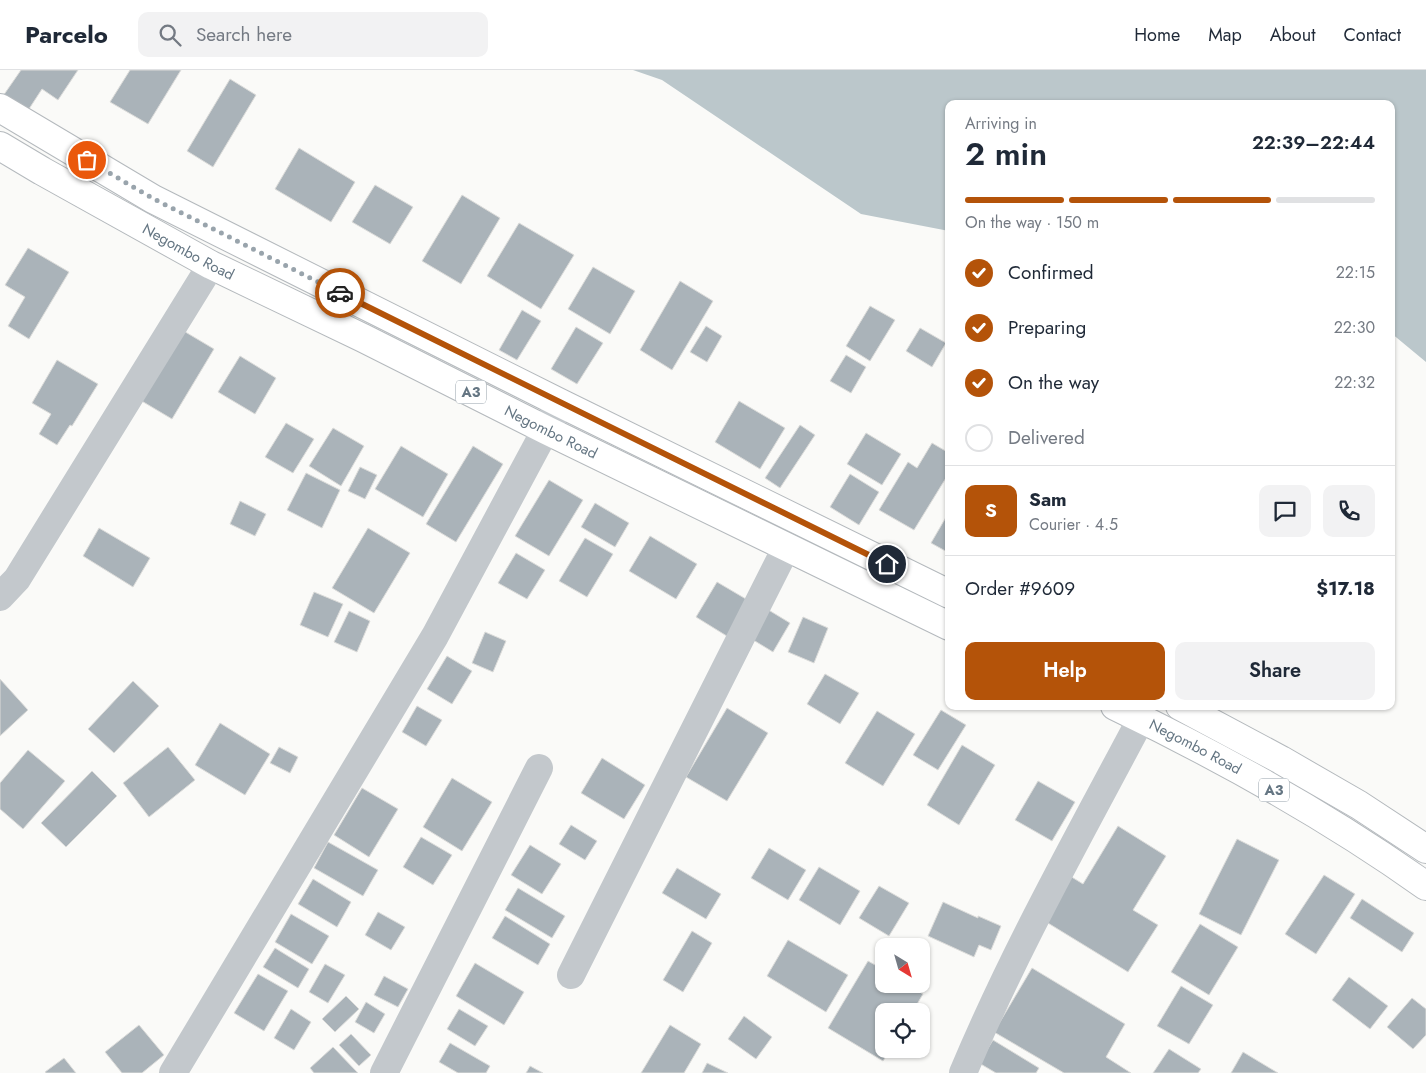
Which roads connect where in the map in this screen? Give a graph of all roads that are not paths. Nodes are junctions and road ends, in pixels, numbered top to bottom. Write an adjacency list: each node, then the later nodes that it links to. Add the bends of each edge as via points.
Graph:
1 (0, 108): 4 (highway, Negombo Road / A3, via 154,199)
2 (0, 146): 3 (highway, Negombo Road / A3)
3 (210, 265): 5 (highway, Negombo Road / A3); 8 (street, via 17,578)
4 (560, 403): 5 (street); 7 (highway, Negombo Road / A3)
5 (546, 430): 6 (highway, Negombo Road / A3); 17 (street, via 435,636)
6 (786, 548): 9 (highway, Negombo Road / A3); 16 (street)
7 (945, 592)
8 (0, 597)
9 (945, 624)
10 (1123, 710): 12 (highway, Negombo Road / A3)
11 (1188, 710): 14 (highway, Negombo Road / A3, via 1282,760)
12 (1141, 719): 15 (highway, Negombo Road / A3, via 1261,782 1343,830); 19 (street, via 1030,929)
13 (538, 768): 18 (street)
14 (1426, 849)
15 (1426, 886)
16 (571, 975)
17 (173, 1073)
18 (384, 1073)
19 (963, 1073)

